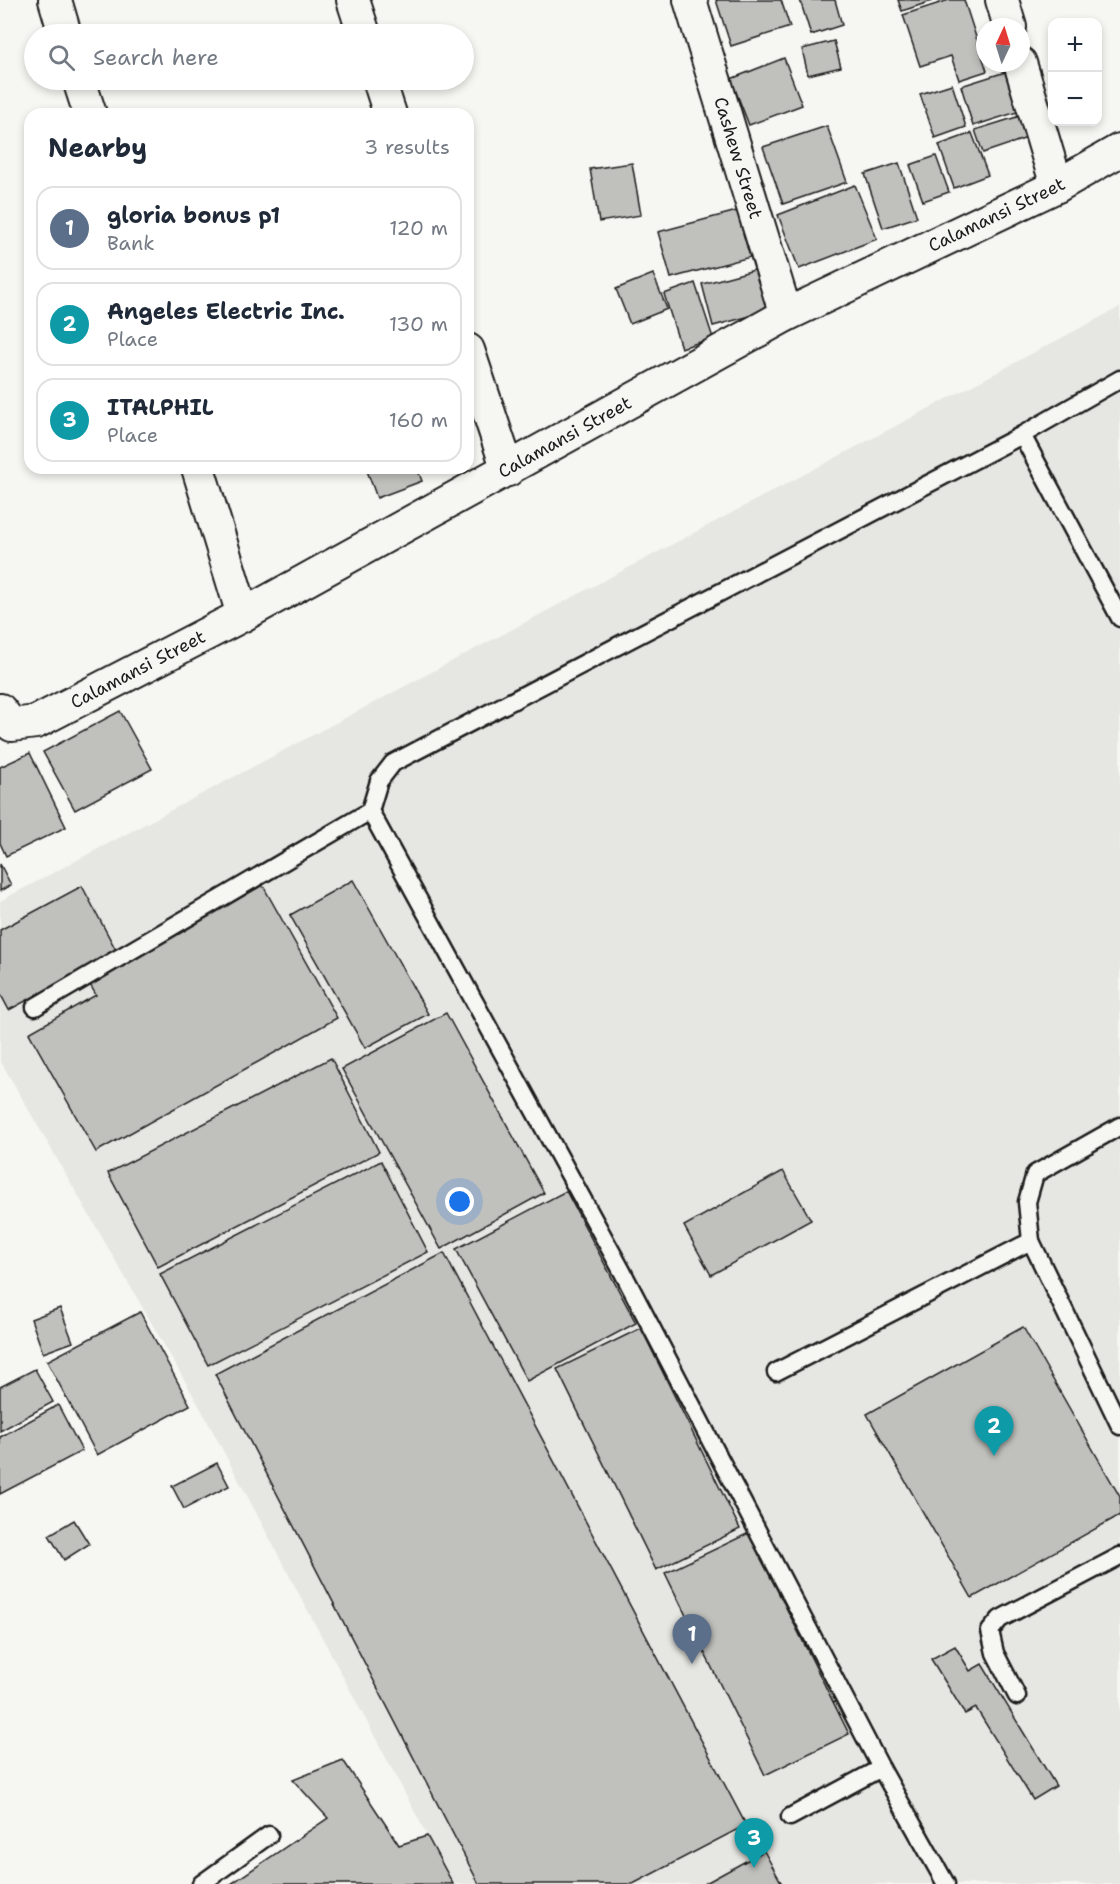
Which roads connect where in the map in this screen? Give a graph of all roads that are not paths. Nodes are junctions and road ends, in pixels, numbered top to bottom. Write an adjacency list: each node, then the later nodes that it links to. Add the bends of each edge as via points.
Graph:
1 (54, 0): 6 (street)
2 (353, 0): 7 (street)
3 (690, 0): 15 (street, Cashew Street)
4 (1002, 0): 5 (street)
5 (1007, 18)
6 (62, 24)
7 (361, 24)
8 (1023, 72): 14 (street)
9 (82, 90): 11 (street)
10 (382, 90): 12 (street)
11 (88, 108)
12 (388, 108)
13 (1120, 150): 14 (street, Calamansi Street)
14 (1057, 186): 15 (street, Calamansi Street)
15 (786, 315): 19 (street, Calamansi Street)
16 (474, 368): 19 (street)
17 (1120, 379): 18 (lane)
18 (1022, 435): 22 (lane); 24 (lane, via 393,764 379,781)
19 (508, 470): 21 (street, Calamansi Street)
20 (200, 474): 21 (street)
21 (243, 615): 23 (street, Calamansi Street, via 36,722)
22 (1120, 618)
23 (6, 718)
24 (370, 810): 25 (lane); 32 (lane, via 622,1271)
25 (35, 1007)
26 (1120, 1126): 27 (lane, via 1035,1174 1027,1202)
27 (1031, 1241): 28 (lane); 29 (lane)
28 (776, 1372)
29 (1120, 1426)
30 (1120, 1556): 31 (lane, via 1000,1619 990,1631 995,1653)
31 (1017, 1696)
32 (881, 1768): 33 (lane); 36 (lane)
33 (790, 1817)
34 (269, 1835): 35 (lane)
35 (201, 1884)
36 (946, 1884)

